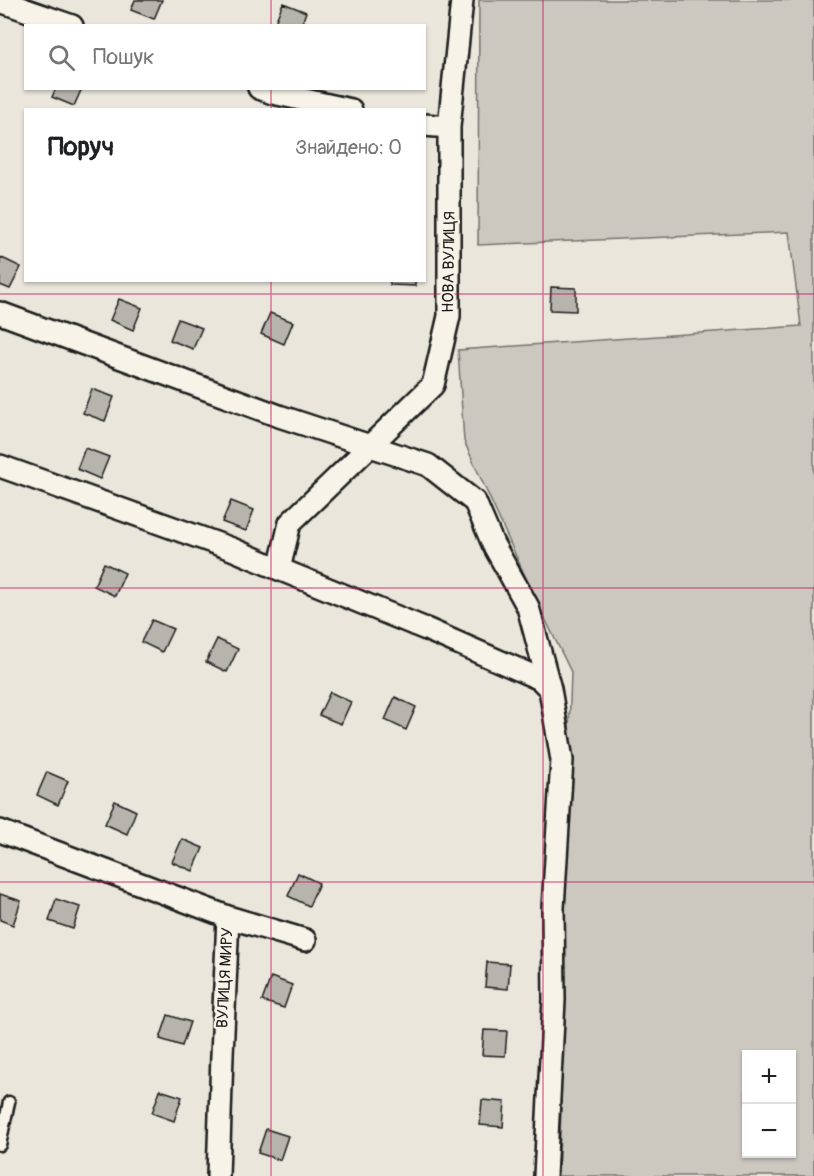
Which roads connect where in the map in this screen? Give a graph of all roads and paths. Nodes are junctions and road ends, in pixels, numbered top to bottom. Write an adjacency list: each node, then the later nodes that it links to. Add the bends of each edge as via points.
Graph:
1 (462, 0): 7 (street, НОВА ВУЛИЦЯ)
2 (0, 1): 3 (street)
3 (66, 24)
4 (265, 90): 5 (street)
5 (342, 108)
6 (426, 125): 7 (street)
7 (449, 127): 9 (street, НОВА ВУЛИЦЯ, via 449,316 433,385)
8 (0, 313): 9 (street)
9 (369, 446): 11 (street, НОВА ВУЛИЦЯ, via 290,523); 12 (street, via 428,465 475,502 528,607)
10 (0, 466): 11 (street)
11 (279, 569): 12 (street, via 540,679)
12 (550, 689): 19 (street, via 562,760)
13 (0, 831): 14 (street, ВУЛИЦЯ МИРУ)
14 (228, 917): 15 (street); 18 (street, ВУЛИЦЯ МИРУ)
15 (305, 940)
16 (9, 1102): 17 (lane)
17 (0, 1145)
18 (219, 1176)
19 (545, 1176)

